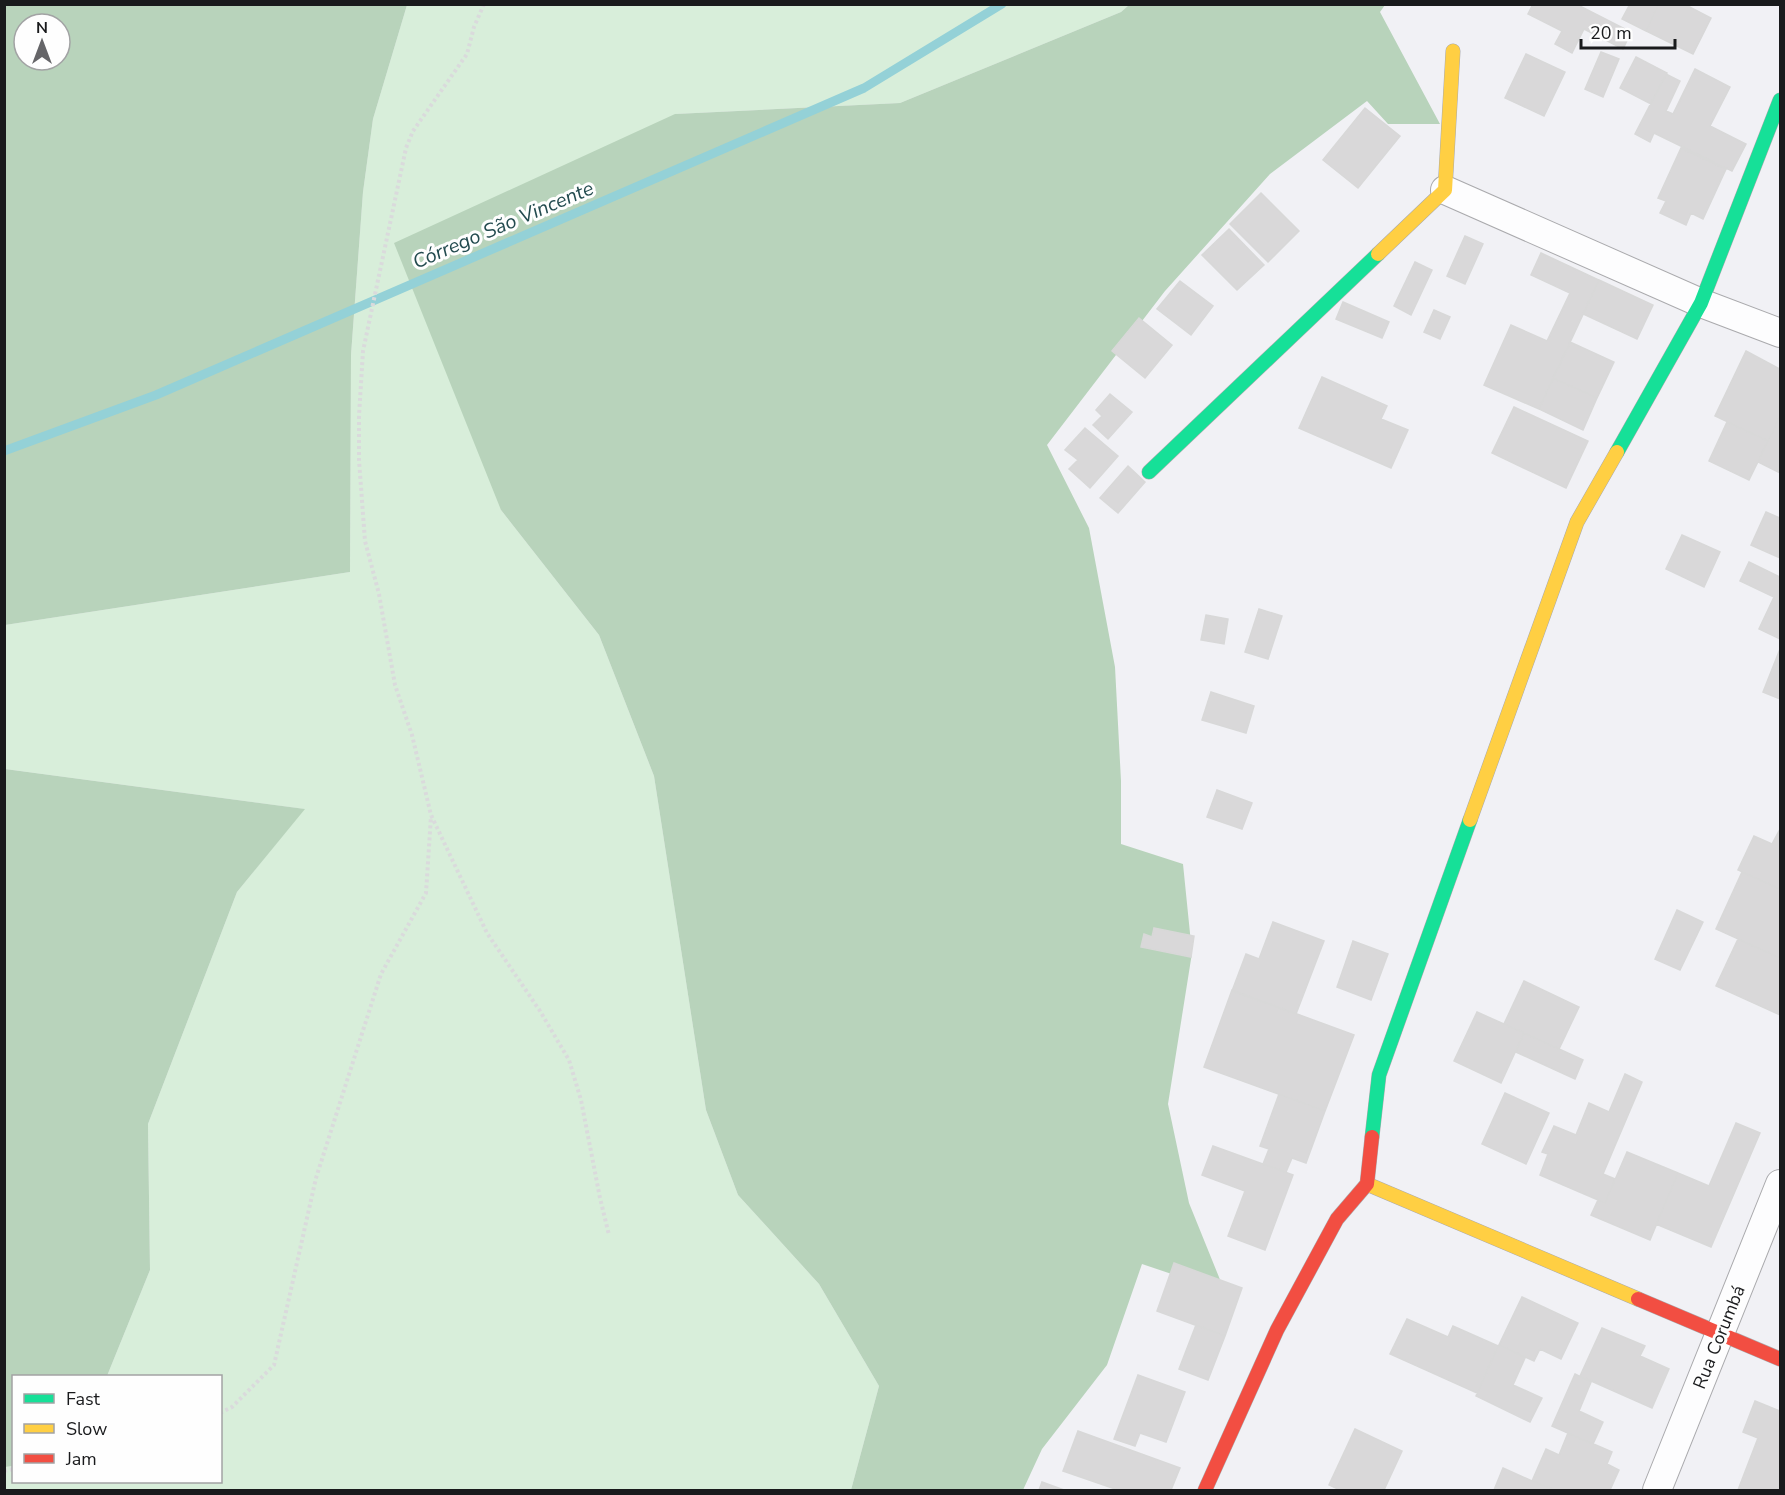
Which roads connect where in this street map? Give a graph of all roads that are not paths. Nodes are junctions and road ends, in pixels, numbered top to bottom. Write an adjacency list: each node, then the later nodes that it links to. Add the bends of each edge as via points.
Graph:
1 (1453, 51): 3 (street)
2 (1780, 100): 4 (street)
3 (1445, 190): 4 (street); 6 (street)
4 (1701, 303): 5 (street); 7 (street, via 1577,522 1379,1076)
5 (1780, 333)
6 (1149, 472)
7 (1367, 1184): 9 (street); 11 (street, via 1337,1219 1277,1330)
8 (1780, 1184): 9 (street, Rua Corumbá)
9 (1720, 1334): 10 (street); 12 (street, Rua Corumbá)
10 (1780, 1359)
11 (1205, 1491)
12 (1657, 1491)

